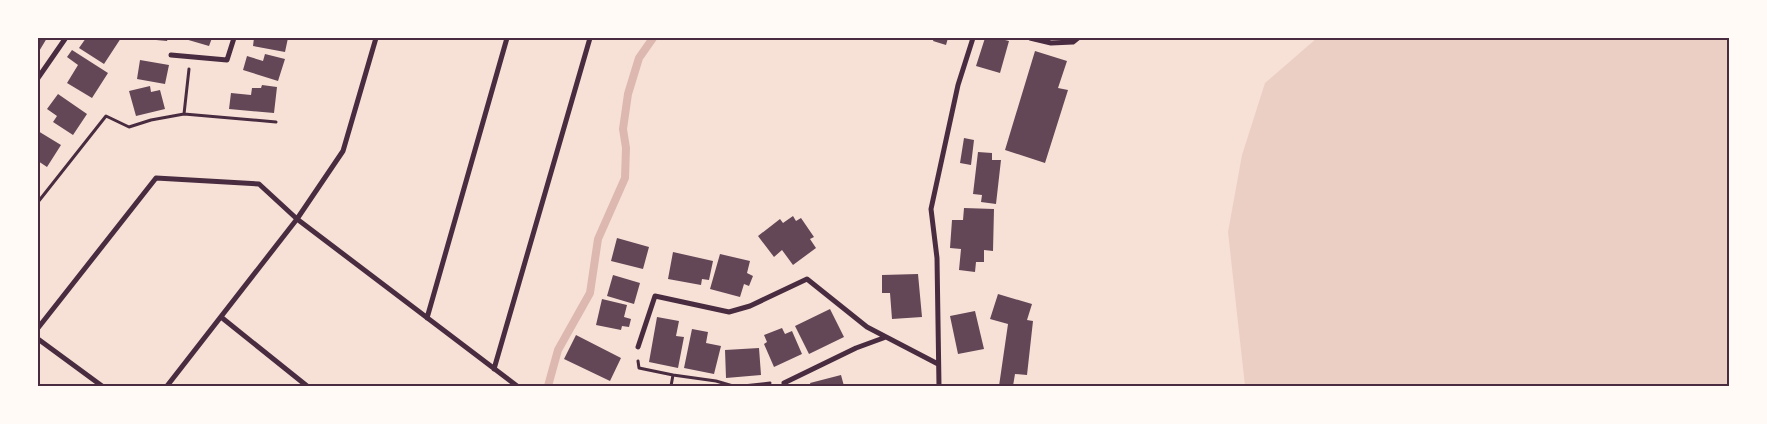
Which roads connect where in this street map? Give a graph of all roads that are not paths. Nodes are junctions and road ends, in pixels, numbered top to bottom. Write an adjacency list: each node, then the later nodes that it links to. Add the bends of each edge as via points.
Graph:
1 (234, 38): 9 (street, via 227,60)
2 (376, 38): 11 (street, via 343,151)
3 (507, 38): 13 (street)
4 (590, 38): 19 (street)
5 (973, 38): 18 (street, via 958,85 931,209 937,258)
6 (1030, 38): 7 (street, via 1051,43 1074,42)
7 (1078, 38)
8 (65, 39): 10 (street)
9 (171, 55)
10 (38, 78)
11 (297, 219): 12 (street); 13 (street); 14 (street, via 259,184 156,178)
12 (221, 317): 22 (street); 23 (street)
13 (427, 318): 19 (street)
14 (38, 328)
15 (886, 337): 17 (street, via 867,327 807,279 750,306 729,312 654,296); 18 (street); 20 (street)
16 (38, 339): 21 (street)
17 (638, 347)
18 (938, 364): 25 (street)
19 (494, 369): 24 (street)
20 (784, 383)
21 (102, 386)
22 (167, 386)
23 (307, 386)
24 (517, 386)
25 (938, 386)

